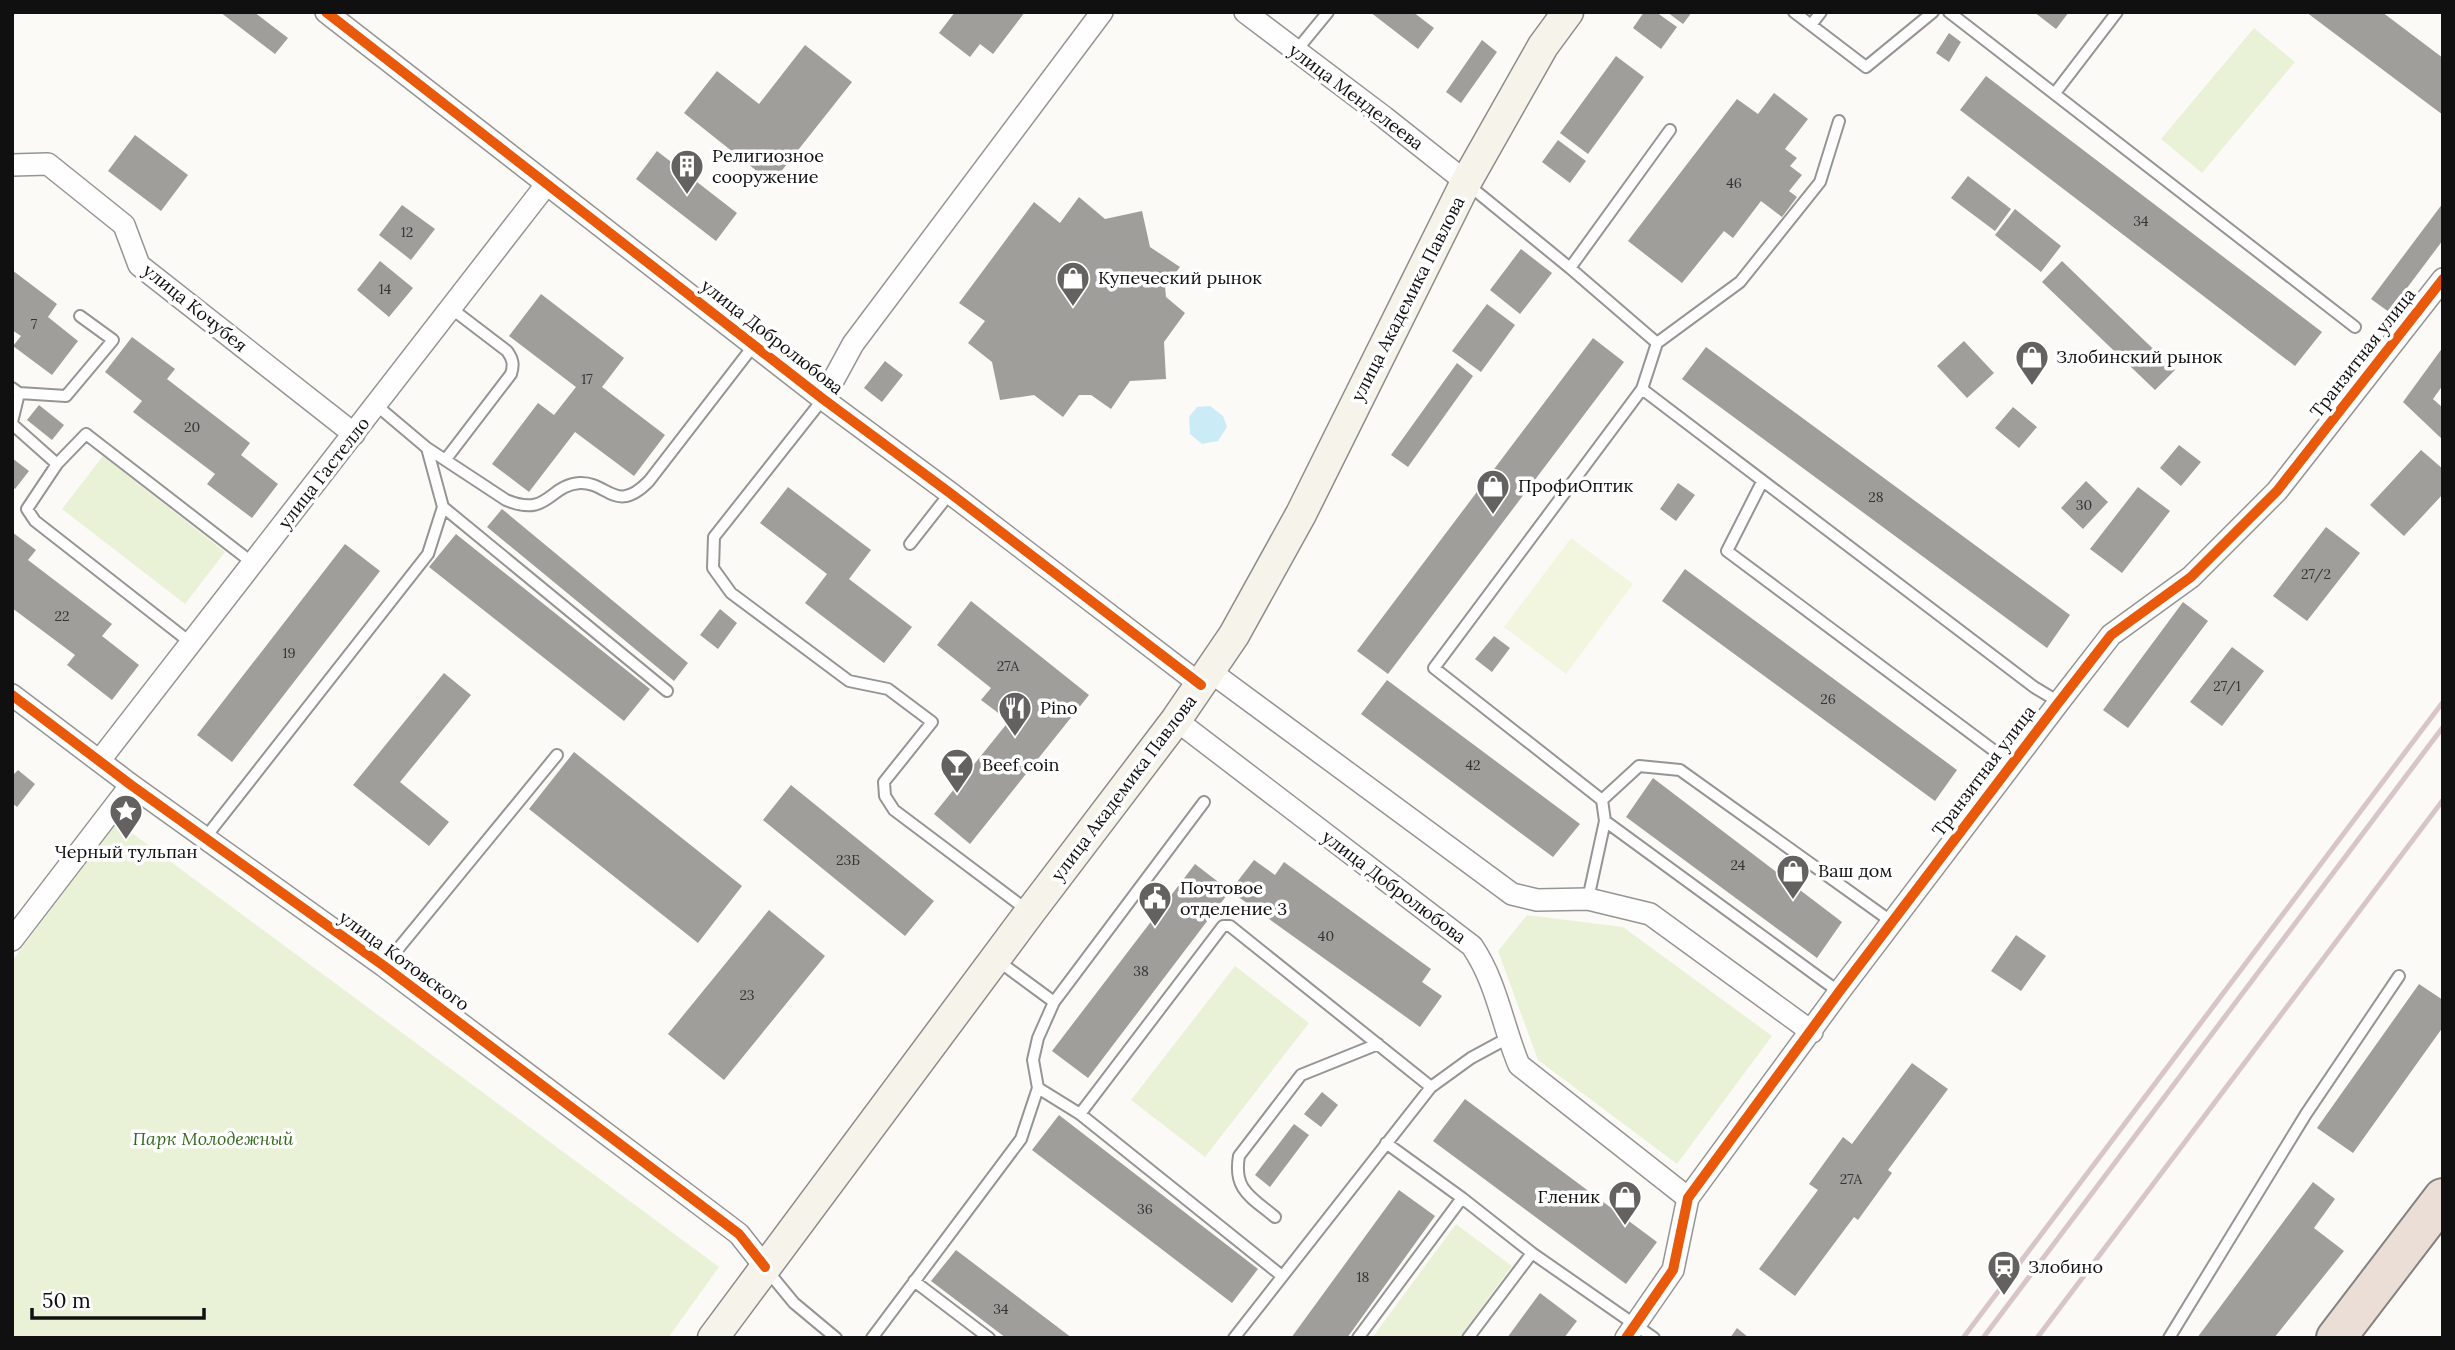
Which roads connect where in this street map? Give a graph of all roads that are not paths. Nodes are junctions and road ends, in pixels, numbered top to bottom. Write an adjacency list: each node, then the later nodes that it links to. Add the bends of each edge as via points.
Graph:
1 (326, 12): 18 (street, улица Добролюбова)
2 (1102, 12): 28 (street, via 853,344)
3 (1245, 12): 12 (street, улица Менделеева)
4 (1328, 12): 12 (lane)
5 (1568, 12): 17 (main road, улица Академика Павлова, via 1543,46)
6 (1794, 12): 11 (lane)
7 (1821, 12): 11 (lane)
8 (1933, 12): 11 (lane, via 1866,67)
9 (1949, 12): 13 (lane)
10 (2117, 12): 13 (lane)
11 (1811, 25)
12 (1296, 51): 17 (street, улица Менделеева)
13 (2055, 93): 23 (lane)
14 (1839, 121): 24 (lane, via 1820,182 1740,282)
15 (1671, 130): 19 (lane)
16 (12, 165): 31 (street, улица Кочубея, via 48,164 124,225 139,265)
17 (1466, 183): 19 (lane); 41 (main road, улица Академика Павлова, via 1301,514)
18 (547, 185): 21 (street, улица Гастелло); 25 (street, улица Добролюбова)
19 (1570, 268): 24 (lane)
20 (2443, 279): 44 (street, Транзитная улица, via 2277,491 2191,577 2111,635)
21 (452, 309): 29 (street, улица Гастелло); 33 (lane, via 507,351 513,367)
22 (80, 316): 27 (lane, via 113,340 66,396)
23 (2355, 327)
24 (1657, 343): 26 (lane)
25 (754, 345): 28 (street, улица Добролюбова); 33 (lane, via 649,481 633,494 612,496 582,483 544,503 525,506 506,500)
26 (1642, 389): 35 (lane); 50 (lane, via 1434,667)
27 (16, 391): 30 (lane)
28 (823, 399): 36 (street, улица Добролюбова); 55 (lane, via 714,537 713,568 731,593 849,681 888,689 932,722 884,782 885,796 894,810)
29 (376, 405): 31 (street, улица Гастелло); 32 (lane)
30 (12, 423): 34 (lane)
31 (354, 434): 39 (street, улица Гастелло)
32 (427, 448): 33 (lane); 37 (lane)
33 (446, 459)
34 (57, 464): 39 (lane, via 86,433); 40 (lane, via 27,509 35,522)
35 (1762, 482): 44 (lane); 48 (lane, via 1727,551)
36 (950, 492): 38 (lane); 41 (street, улица Добролюбова)
37 (443, 507): 42 (lane); 53 (lane, via 428,554)
38 (910, 544)
39 (254, 564): 40 (street, улица Гастелло)
40 (191, 643): 47 (street, улица Гастелло)
41 (1206, 679): 45 (main road, улица Академика Павлова); 54 (street, улица Добролюбова, via 1512,894 1536,900)
42 (667, 691)
43 (12, 695): 47 (street, улица Котовского)
44 (2059, 702): 48 (street, Транзитная улица)
45 (1176, 720): 55 (main road, улица Академика Павлова); 64 (street, улица Добролюбова, via 1472,947 1486,968)
46 (557, 755): 59 (lane)
47 (100, 760): 49 (street, улица Котовского)
48 (2012, 764): 56 (street, Транзитная улица)
49 (131, 785): 53 (street, улица Котовского); 57 (street)
50 (1602, 800): 52 (lane); 56 (lane, via 1639,766 1680,771)
51 (1204, 802): 62 (lane)
52 (1605, 821): 54 (lane); 61 (lane)
53 (205, 838): 59 (street, улица Котовского)
54 (1588, 899): 63 (street, улица Добролюбова, via 1650,914)
55 (1030, 912): 58 (main road, улица Академика Павлова)
56 (1892, 922): 61 (street, Транзитная улица)
57 (12, 940)
58 (996, 959): 62 (lane); 75 (main road, улица Академика Павлова)
59 (384, 966): 75 (street, улица Котовского, via 739,1234)
60 (2399, 976): 87 (lane, via 2306,1114)
61 (1839, 992): 63 (street, Транзитная улица)
62 (1054, 1002): 67 (lane, via 1033,1060)
63 (1812, 1032): 71 (street, Транзитная улица)
64 (1508, 1038): 66 (lane); 71 (street, улица Добролюбова, via 1519,1065)
65 (1378, 1044): 66 (lane); 68 (lane, via 1230,926 1223,926); 73 (lane, via 1301,1075 1239,1156 1236,1172 1242,1190)
66 (1431, 1087): 69 (lane)
67 (1038, 1088): 68 (lane); 77 (lane, via 1021,1139)
68 (1080, 1114): 76 (lane)
69 (1386, 1143): 70 (lane); 76 (lane)
70 (1462, 1198): 74 (lane); 84 (lane)
71 (1688, 1198): 78 (street, Транзитная улица, via 1673,1270)
72 (2443, 1198): 88 (highway)
73 (1275, 1217)
74 (1532, 1252): 78 (lane); 85 (lane)
75 (765, 1267): 79 (main road, улица Академика Павлова); 80 (lane, via 794,1303)
76 (1282, 1276): 83 (lane)
77 (914, 1281): 81 (lane); 82 (lane)
78 (1630, 1331): 86 (lane)
79 (713, 1338)
80 (836, 1338)
81 (872, 1338)
82 (989, 1338)
83 (1234, 1338)
84 (1358, 1338)
85 (1468, 1338)
86 (1654, 1338)
87 (2169, 1338)
88 (2336, 1338)

